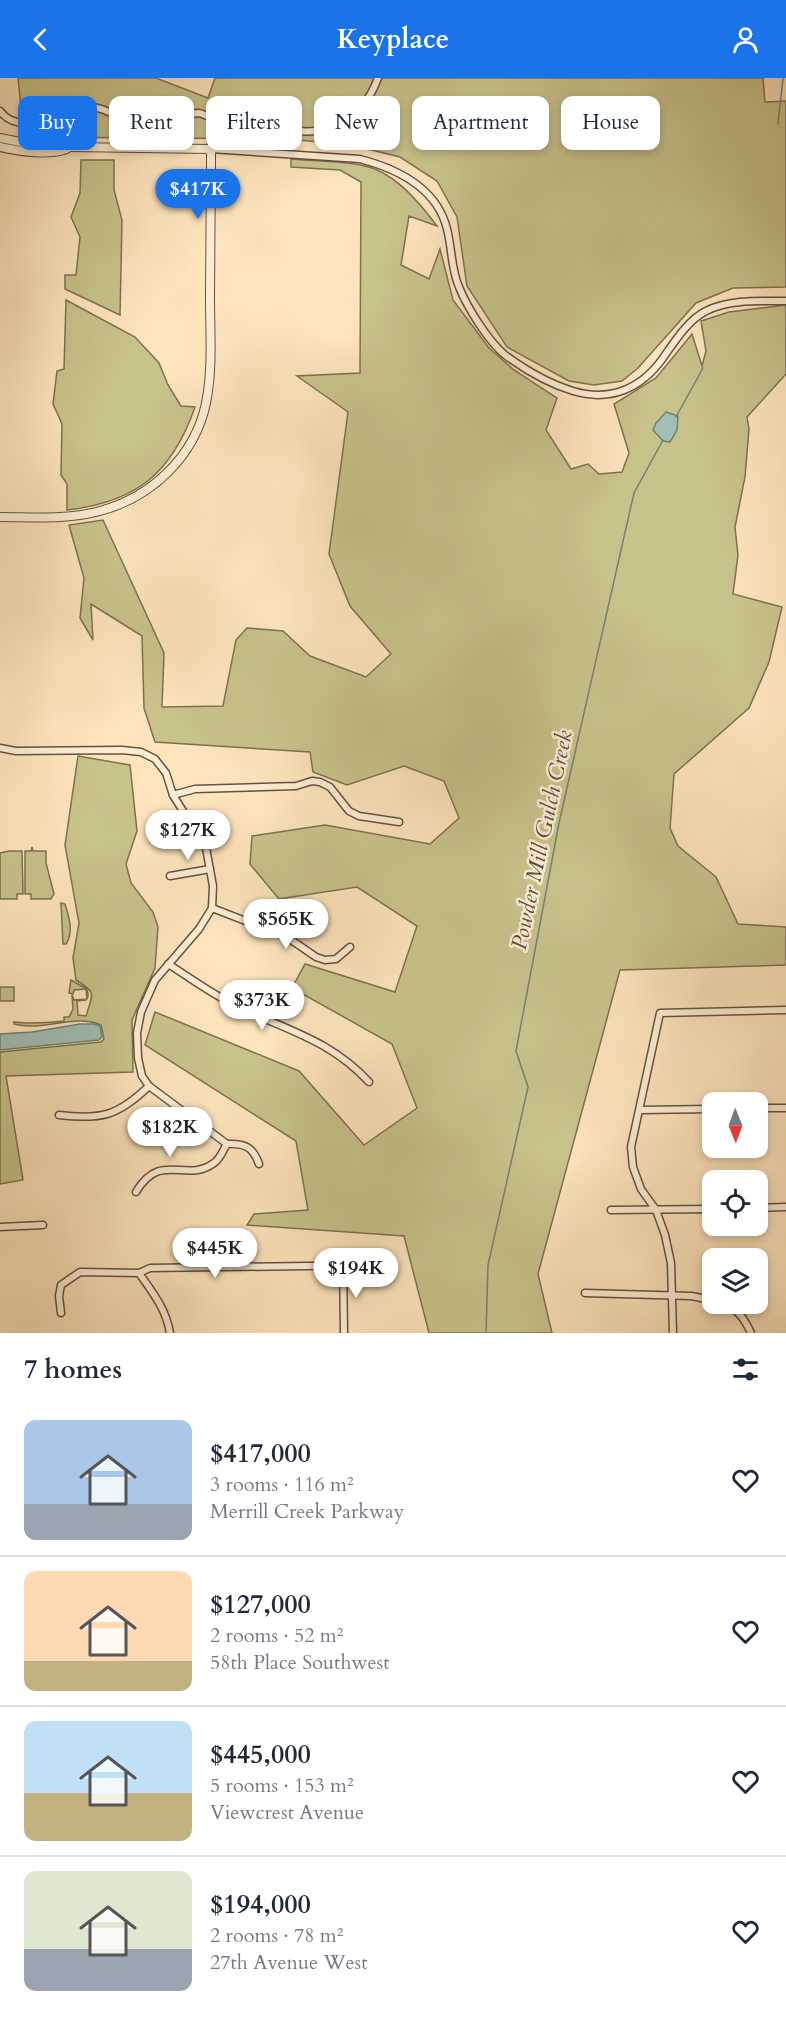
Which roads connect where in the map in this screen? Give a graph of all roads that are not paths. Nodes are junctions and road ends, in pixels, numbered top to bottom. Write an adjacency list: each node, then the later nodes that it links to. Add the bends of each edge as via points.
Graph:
1 (378, 78): 4 (street, via 374,91 357,113 321,131)
2 (0, 111): 3 (street, via 3,116 30,123 82,107 102,108 146,126 197,112)
3 (206, 116)
4 (302, 131)
5 (0, 138): 6 (street)
6 (18, 142)
7 (0, 147): 10 (street)
8 (97, 147): 9 (street)
9 (206, 149)
10 (18, 150)
11 (19, 150): 12 (street)
12 (65, 150)
13 (211, 150): 16 (street, via 209,380 202,418 190,441 164,477 114,507 80,516)
14 (226, 150): 15 (street, via 360,159 381,164 417,184 430,195 442,215 459,287 496,347 554,383 586,394 611,395 642,381 684,329 706,311 732,303)
15 (786, 301)
16 (0, 517)
17 (0, 748): 18 (street, via 141,752 155,759 166,773)
18 (173, 795): 19 (street, via 195,789 321,782 330,787 349,811); 20 (street, via 206,848)
19 (399, 822)
20 (210, 869): 21 (street); 22 (street)
21 (170, 876)
22 (212, 908): 23 (street, via 288,937 315,957 336,959); 24 (street)
23 (350, 947)
24 (168, 964): 26 (street, via 228,1002 327,1047); 27 (street, via 154,980 137,1033 142,1076)
25 (786, 1010): 31 (street, via 660,1013)
26 (369, 1082)
27 (149, 1086): 32 (street, via 124,1108 103,1116); 33 (street)
28 (768, 1108): 29 (street)
29 (786, 1108)
30 (702, 1109): 31 (street)
31 (640, 1110): 40 (street, via 631,1147 633,1167 641,1189)
32 (59, 1114)
33 (227, 1143): 34 (street, via 249,1148); 35 (street, via 216,1162 204,1169 159,1170 149,1174)
34 (259, 1164)
35 (135, 1192)
36 (768, 1208): 37 (street)
37 (786, 1208)
38 (702, 1209): 40 (street)
39 (611, 1210): 40 (street)
40 (656, 1210): 47 (street, via 671,1263)
41 (43, 1225): 42 (street)
42 (0, 1227)
43 (343, 1264): 44 (street); 45 (street, via 150,1268); 52 (street)
44 (381, 1265)
45 (139, 1273): 49 (street, via 80,1272 61,1285); 51 (street, via 161,1304)
46 (585, 1293): 47 (street)
47 (672, 1295): 48 (street); 53 (street)
48 (702, 1299)
49 (61, 1313)
50 (740, 1314): 54 (street)
51 (170, 1333)
52 (344, 1333)
53 (673, 1333)
54 (751, 1333)

